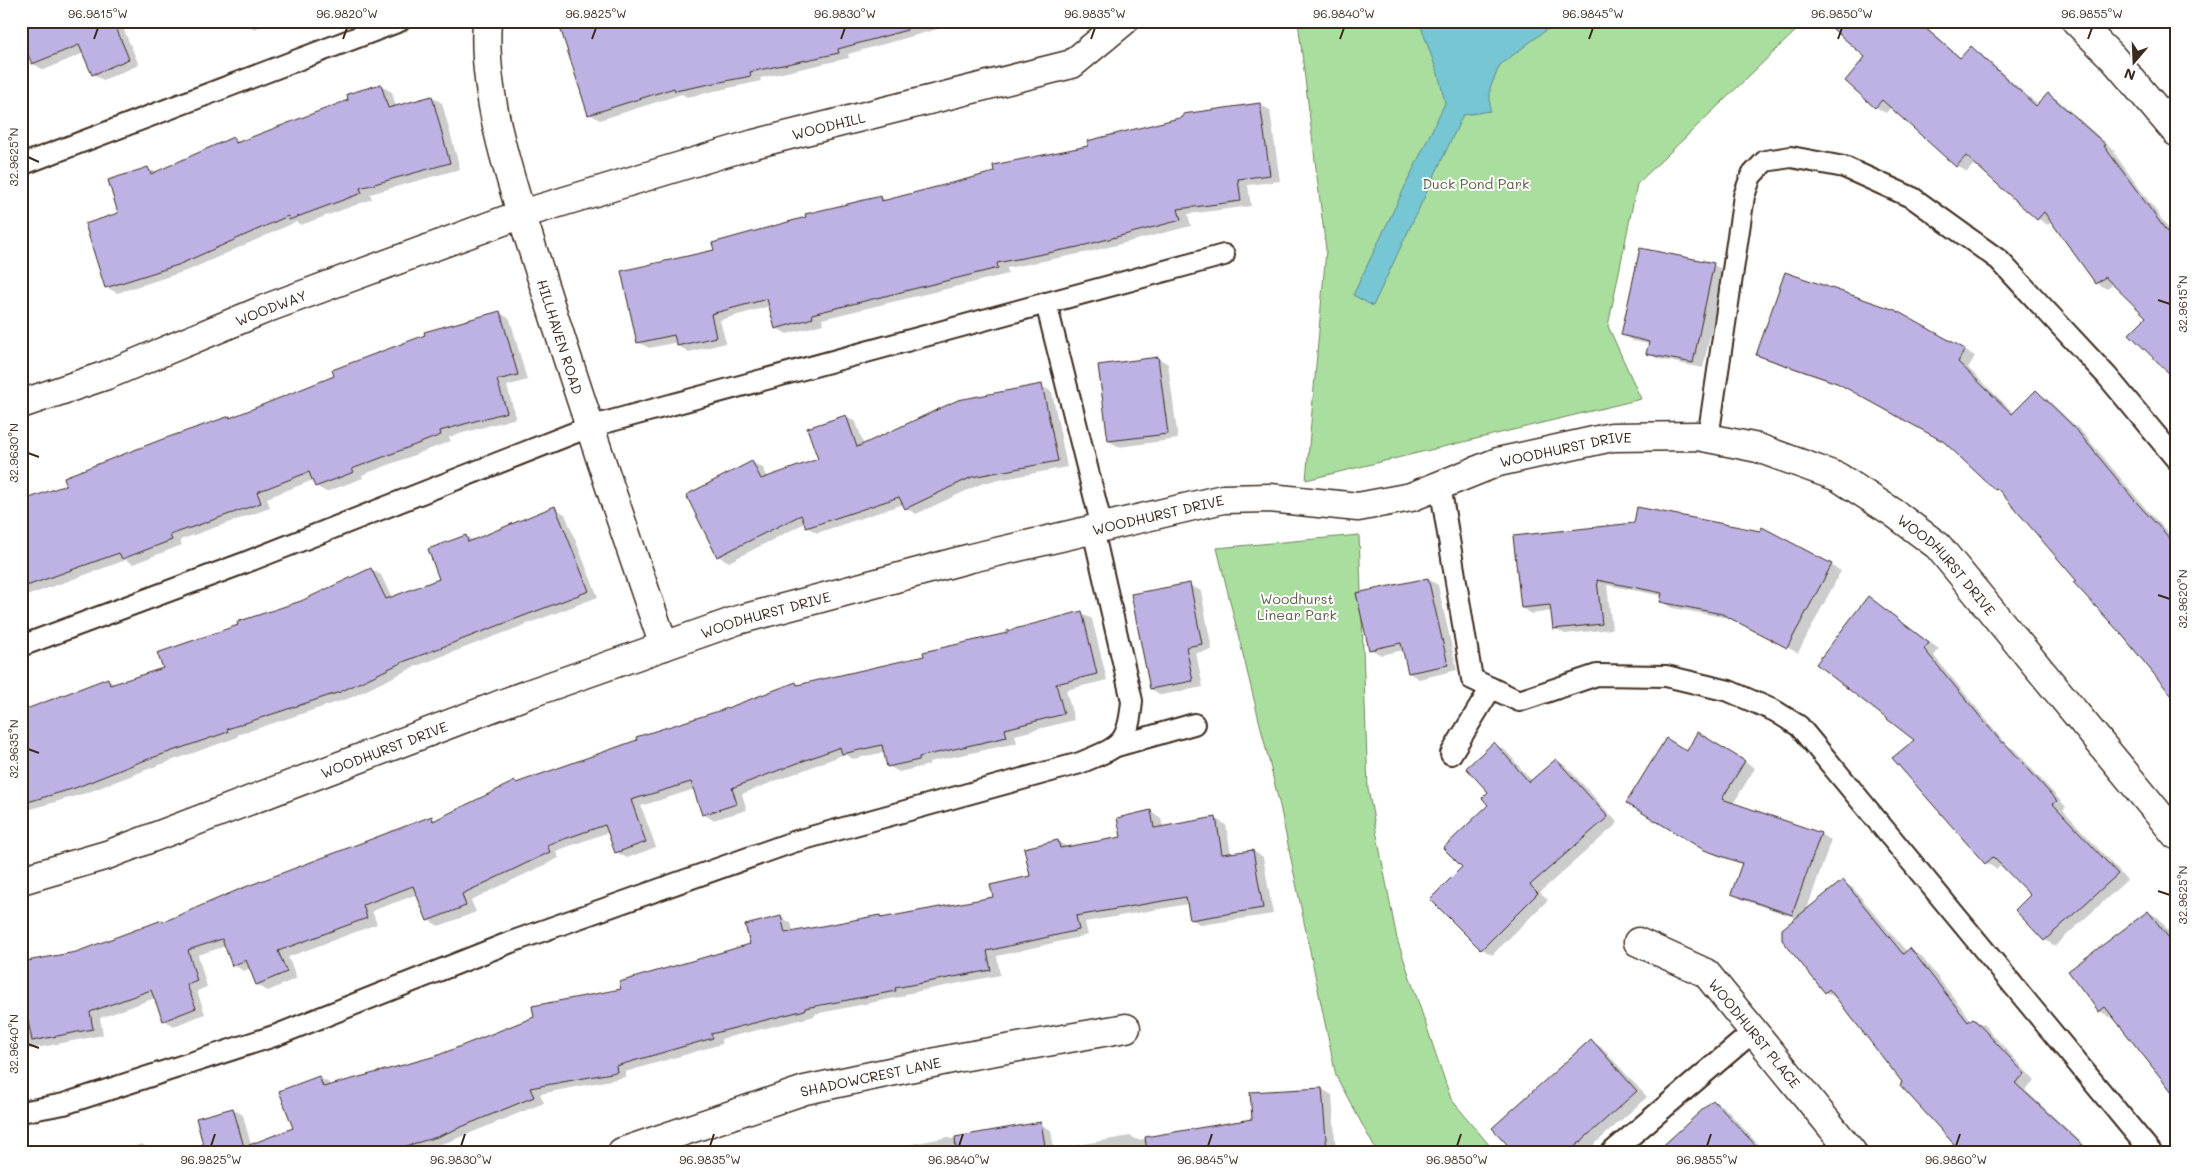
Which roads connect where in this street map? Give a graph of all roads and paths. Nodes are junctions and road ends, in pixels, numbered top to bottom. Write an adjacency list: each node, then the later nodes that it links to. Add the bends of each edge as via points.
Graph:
1 (400, 21): 6 (lane)
2 (487, 21): 7 (street, HILLHAVEN ROAD, via 489,78)
3 (1124, 21): 7 (street, WOODHILL, via 1072,64 754,144)
4 (2076, 21): 5 (street, via 2113,58)
5 (2176, 132)
6 (21, 165)
7 (522, 214): 10 (street, WOODWAY, via 270,307 107,375); 11 (street, HILLHAVEN ROAD)
8 (1224, 255): 9 (lane)
9 (1046, 303): 11 (lane); 15 (lane)
10 (21, 404)
11 (589, 427): 16 (lane, via 244,563); 17 (street, HILLHAVEN ROAD)
12 (1708, 438): 13 (lane, via 1744,196 1751,176 1766,161 1791,157 1844,168 1913,198 1999,260 2107,376); 14 (street, WOODHURST DRIVE, via 1612,436 1498,462); 22 (street, WOODHURST DRIVE, via 1758,448 1838,477 1938,546)
13 (2176, 459)
14 (1440, 485): 15 (street, WOODHURST DRIVE, via 1411,497 1358,508 1270,498 1223,499); 18 (lane, via 1472,679)
15 (1097, 528): 17 (street, WOODHURST DRIVE, via 738,620); 20 (lane, via 1132,701 1130,726)
16 (21, 646)
17 (664, 646): 23 (street, WOODHURST DRIVE, via 528,694 107,855)
18 (1491, 688): 21 (lane); 31 (lane, via 1519,701 1598,675 1666,676 1729,691 1775,711 1799,726)
19 (1194, 724): 20 (lane)
20 (1117, 746): 27 (lane, via 1080,763 794,842 511,942 277,1035 64,1104)
21 (1451, 754)
22 (2176, 836)
23 (21, 880)
24 (1638, 942): 26 (street, WOODHURST PLACE, via 1706,973)
25 (1126, 1028): 28 (street, SHADOWCREST LANE, via 956,1058 805,1090)
26 (1754, 1031): 29 (lane); 30 (street, WOODHURST PLACE)
27 (21, 1112)
28 (622, 1152)
29 (1612, 1152)
30 (1852, 1152)
31 (2151, 1152)

